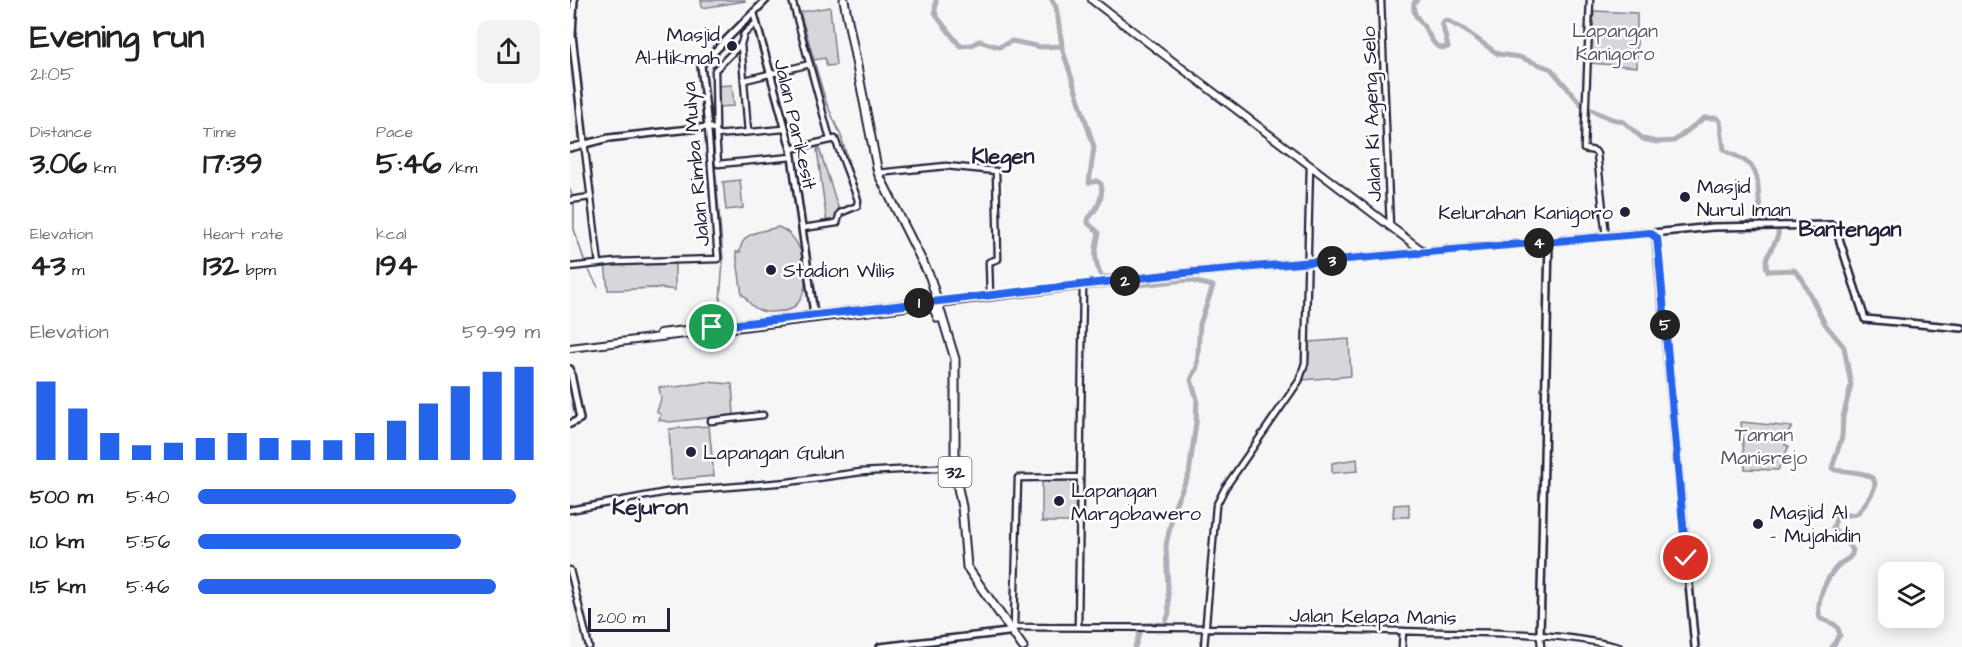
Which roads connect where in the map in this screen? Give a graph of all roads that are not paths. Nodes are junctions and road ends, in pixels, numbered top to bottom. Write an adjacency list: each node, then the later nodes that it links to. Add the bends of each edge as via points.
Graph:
1 (574, 0): 19 (main road, via 572,47)
2 (766, 0): 8 (main road)
3 (792, 0): 11 (street)
4 (844, 0): 24 (highway, 32)
5 (1092, 0): 23 (main road)
6 (1381, 0): 28 (street, Jalan Ki Ageng Selo)
7 (1590, 0): 30 (street, via 1584,149 1597,154)
8 (754, 14): 9 (main road, Jalan Parikesit); 14 (main road, Jalan Rimba Mulya, via 701,65)
9 (756, 23): 10 (street, via 744,34); 12 (main road, Jalan Parikesit)
10 (741, 44): 13 (street); 16 (street, via 715,70)
11 (810, 64): 12 (street); 18 (street)
12 (770, 74): 13 (street); 15 (main road, Jalan Parikesit)
13 (745, 80): 17 (street)
14 (708, 127): 16 (street); 19 (main road); 34 (street, Jalan Rimba Mulya, via 718,260)
15 (784, 129): 17 (street); 21 (main road, Jalan Parikesit)
16 (716, 132): 17 (street); 22 (street, via 718,164)
17 (748, 132)
18 (833, 139): 21 (street); 27 (street, via 857,206 841,211 839,221)
19 (584, 142): 20 (main road); 25 (street)
20 (570, 148)
21 (791, 149): 22 (main road, Jalan Parikesit)
22 (792, 157): 27 (main road, Jalan Parikesit)
23 (1310, 166): 28 (main road); 33 (street)
24 (878, 173): 37 (street, via 946,166 996,171 998,259 989,262); 38 (highway, 32)
25 (590, 197): 26 (street); 34 (street)
26 (572, 199)
27 (803, 228): 41 (main road, Jalan Parikesit)
28 (1390, 228): 32 (main road)
29 (1654, 235): 30 (main road); 44 (main road, via 1713,227 1833,225 1866,319); 66 (main road)
30 (1606, 237): 31 (main road)
31 (1549, 242): 32 (main road); 58 (main road)
32 (1424, 252): 33 (main road)
33 (1309, 263): 36 (main road); 56 (street, via 1305,363 1299,381 1216,506)
34 (599, 264): 35 (street)
35 (570, 267)
36 (1083, 286): 37 (main road); 51 (street)
37 (990, 296): 38 (main road)
38 (939, 303): 39 (main road); 40 (main road); 42 (highway, 32)
39 (919, 307): 40 (main road); 42 (highway, via 934,309)
40 (882, 309): 41 (main road); 43 (main road)
41 (814, 314): 43 (main road)
42 (943, 321): 50 (highway, 32, via 956,359)
43 (723, 328): 45 (main road)
44 (1962, 328)
45 (570, 346)
46 (570, 369): 49 (main road, via 580,419)
47 (763, 415): 48 (street)
48 (711, 422)
49 (570, 424)
50 (955, 467): 52 (street, via 861,472 667,492); 55 (highway, 32, via 967,567)
51 (1080, 477): 54 (street); 55 (street, via 1018,478)
52 (570, 510)
53 (570, 570): 59 (street)
54 (1078, 627): 55 (street, Jalan Kelapa Manis); 56 (street, Jalan Kelapa Manis)
55 (1013, 628): 60 (main road, via 957,640); 61 (highway, 32)
56 (1205, 628): 57 (street, Jalan Kelapa Manis); 62 (street)
57 (1403, 632): 58 (street, Jalan Kelapa Manis); 63 (street)
58 (1540, 635): 64 (street); 65 (street, Jalan Kelapa Manis)
59 (589, 647)
60 (880, 647)
61 (1023, 647)
62 (1204, 647)
63 (1402, 647)
64 (1540, 647)
65 (1619, 647)
66 (1695, 647)

